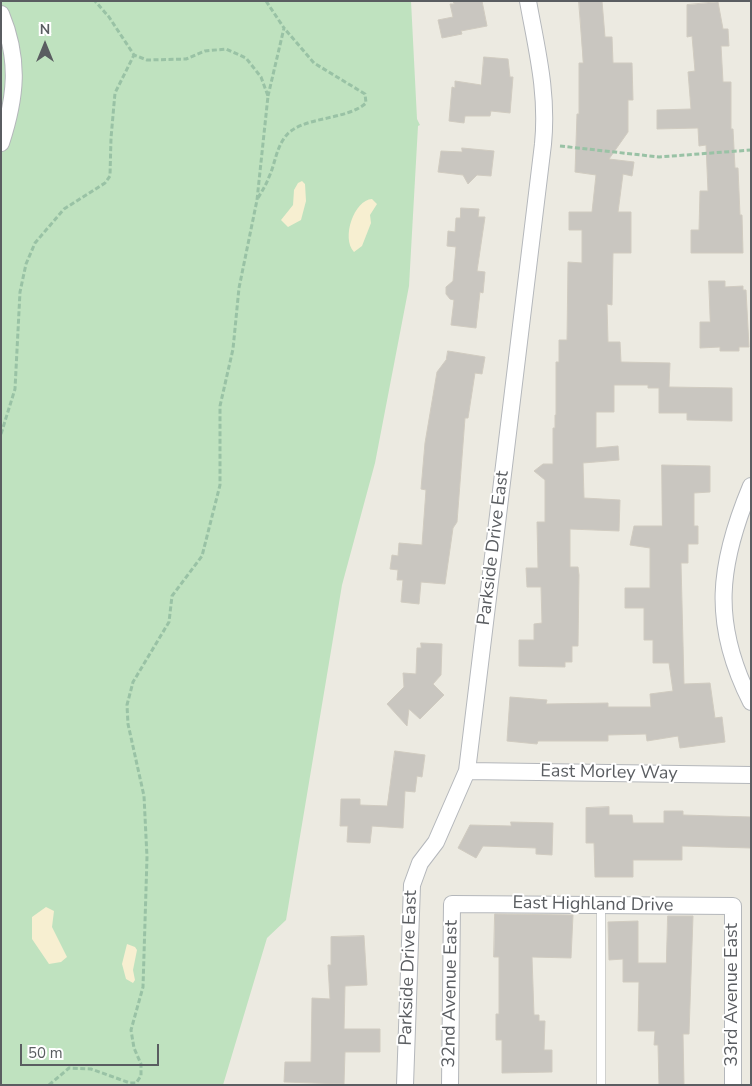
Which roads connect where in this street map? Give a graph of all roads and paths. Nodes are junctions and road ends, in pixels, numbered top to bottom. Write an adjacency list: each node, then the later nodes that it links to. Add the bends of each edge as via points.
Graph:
1 (95, 1): 6 (path)
2 (266, 1): 5 (path)
3 (528, 1): 15 (street, Parkside Drive East, via 546,113)
4 (1, 14): 8 (street, via 12,53 15,80)
5 (284, 28): 7 (path); 11 (path, via 314,62 365,94 366,102 332,118 296,128 285,137 270,177)
6 (134, 55): 7 (path, via 147,60 186,60 205,51 226,49 246,58 261,77); 12 (path, via 115,93 110,176 105,183 64,209 35,243 26,264 20,292 15,389)
7 (268, 96): 11 (path)
8 (1, 143)
9 (552, 145): 10 (path, via 659,157)
10 (751, 150)
11 (257, 200): 20 (path, via 239,288 233,348 220,406 220,485 202,556 172,596 169,622 133,682 128,705 128,724 144,796 147,857 143,987 131,1030 141,1064 141,1076 136,1083 130,1083 91,1069 69,1068)
12 (1, 434)
13 (751, 486): 14 (street, via 728,548 723,603 730,652)
14 (751, 702)
15 (467, 771): 16 (street, East Morley Way); 21 (street, Parkside Drive East, via 436,842 420,863 412,885)
16 (751, 775)
17 (452, 904): 18 (street, East Highland Drive); 22 (street, 32nd Avenue East)
18 (601, 906): 19 (street, East Highland Drive); 23 (lane)
19 (733, 906): 24 (street, 33rd Avenue East)
20 (49, 1085)
21 (405, 1085)
22 (450, 1085)
23 (601, 1085)
24 (733, 1085)

